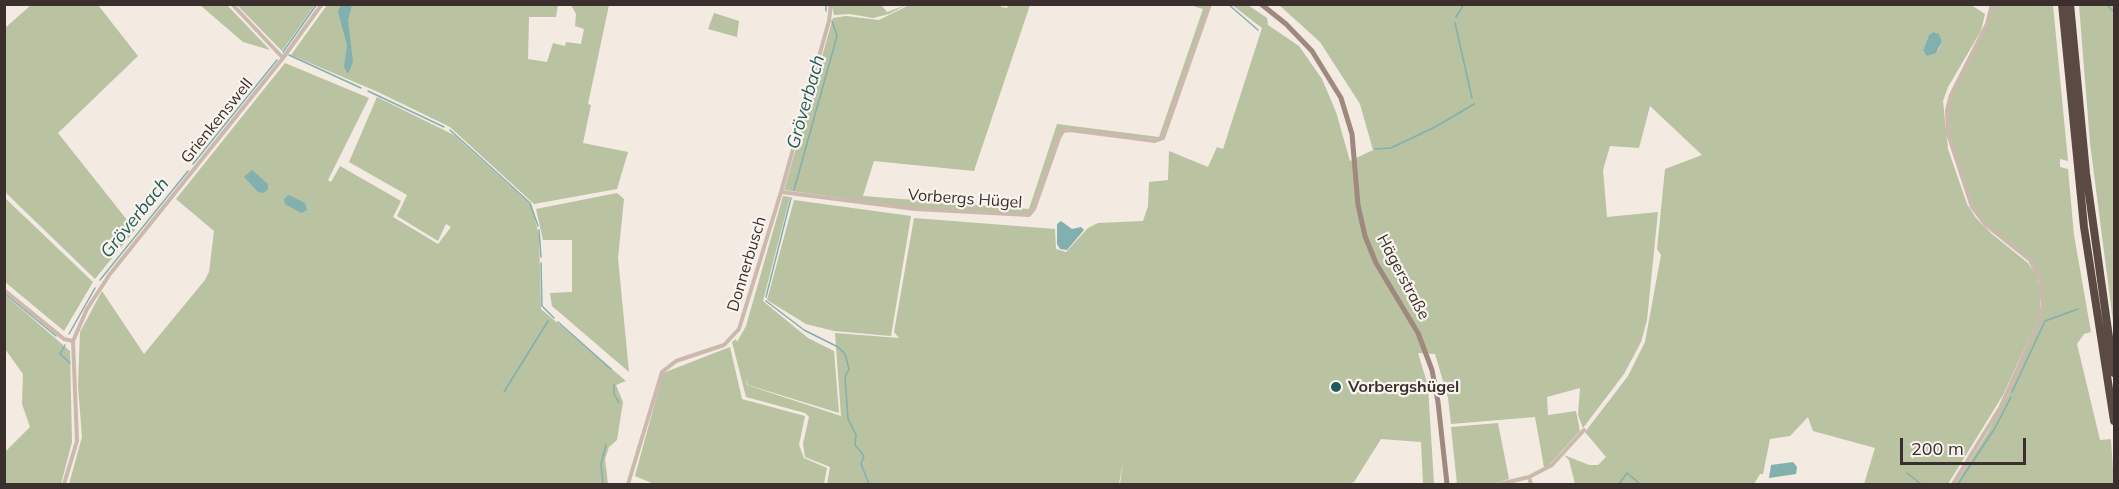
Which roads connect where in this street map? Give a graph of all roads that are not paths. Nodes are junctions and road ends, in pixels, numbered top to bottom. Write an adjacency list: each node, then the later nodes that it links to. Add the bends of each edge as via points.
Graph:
1 (232, 4): 9 (street)
2 (322, 4): 9 (street, Grienkenswell)
3 (831, 4): 11 (street, Donnerbusch)
4 (1210, 4): 11 (street, Vorbergs Hügel, via 1163,138 1155,141 1063,131 1029,215 915,209)
5 (1261, 4): 20 (main road, Hägerstraße, via 1309,47 1341,98 1352,134 1358,205 1365,236 1415,327 1432,370)
6 (1992, 4): 23 (street, via 1987,24 1951,95 1948,134 1972,207 1990,229 2030,260 2040,280 2043,304 2000,408)
7 (2062, 4): 10 (highway)
8 (2070, 4): 10 (highway)
9 (283, 58): 13 (street, Grienkenswell, via 99,288)
10 (2081, 168): 14 (highway); 15 (highway)
11 (781, 192): 19 (street, Donnerbusch, via 739,329 724,345 676,362 662,372)
12 (4, 290): 13 (street, via 64,339)
13 (73, 341): 18 (street, Grienkenswell, via 77,441)
14 (2115, 373)
15 (2115, 422)
16 (1584, 430): 17 (street, via 1552,465)
17 (1528, 477): 21 (street); 22 (street)
18 (64, 484)
19 (628, 484)
20 (1447, 484)
21 (1500, 484)
22 (1531, 484)
23 (1953, 484)

